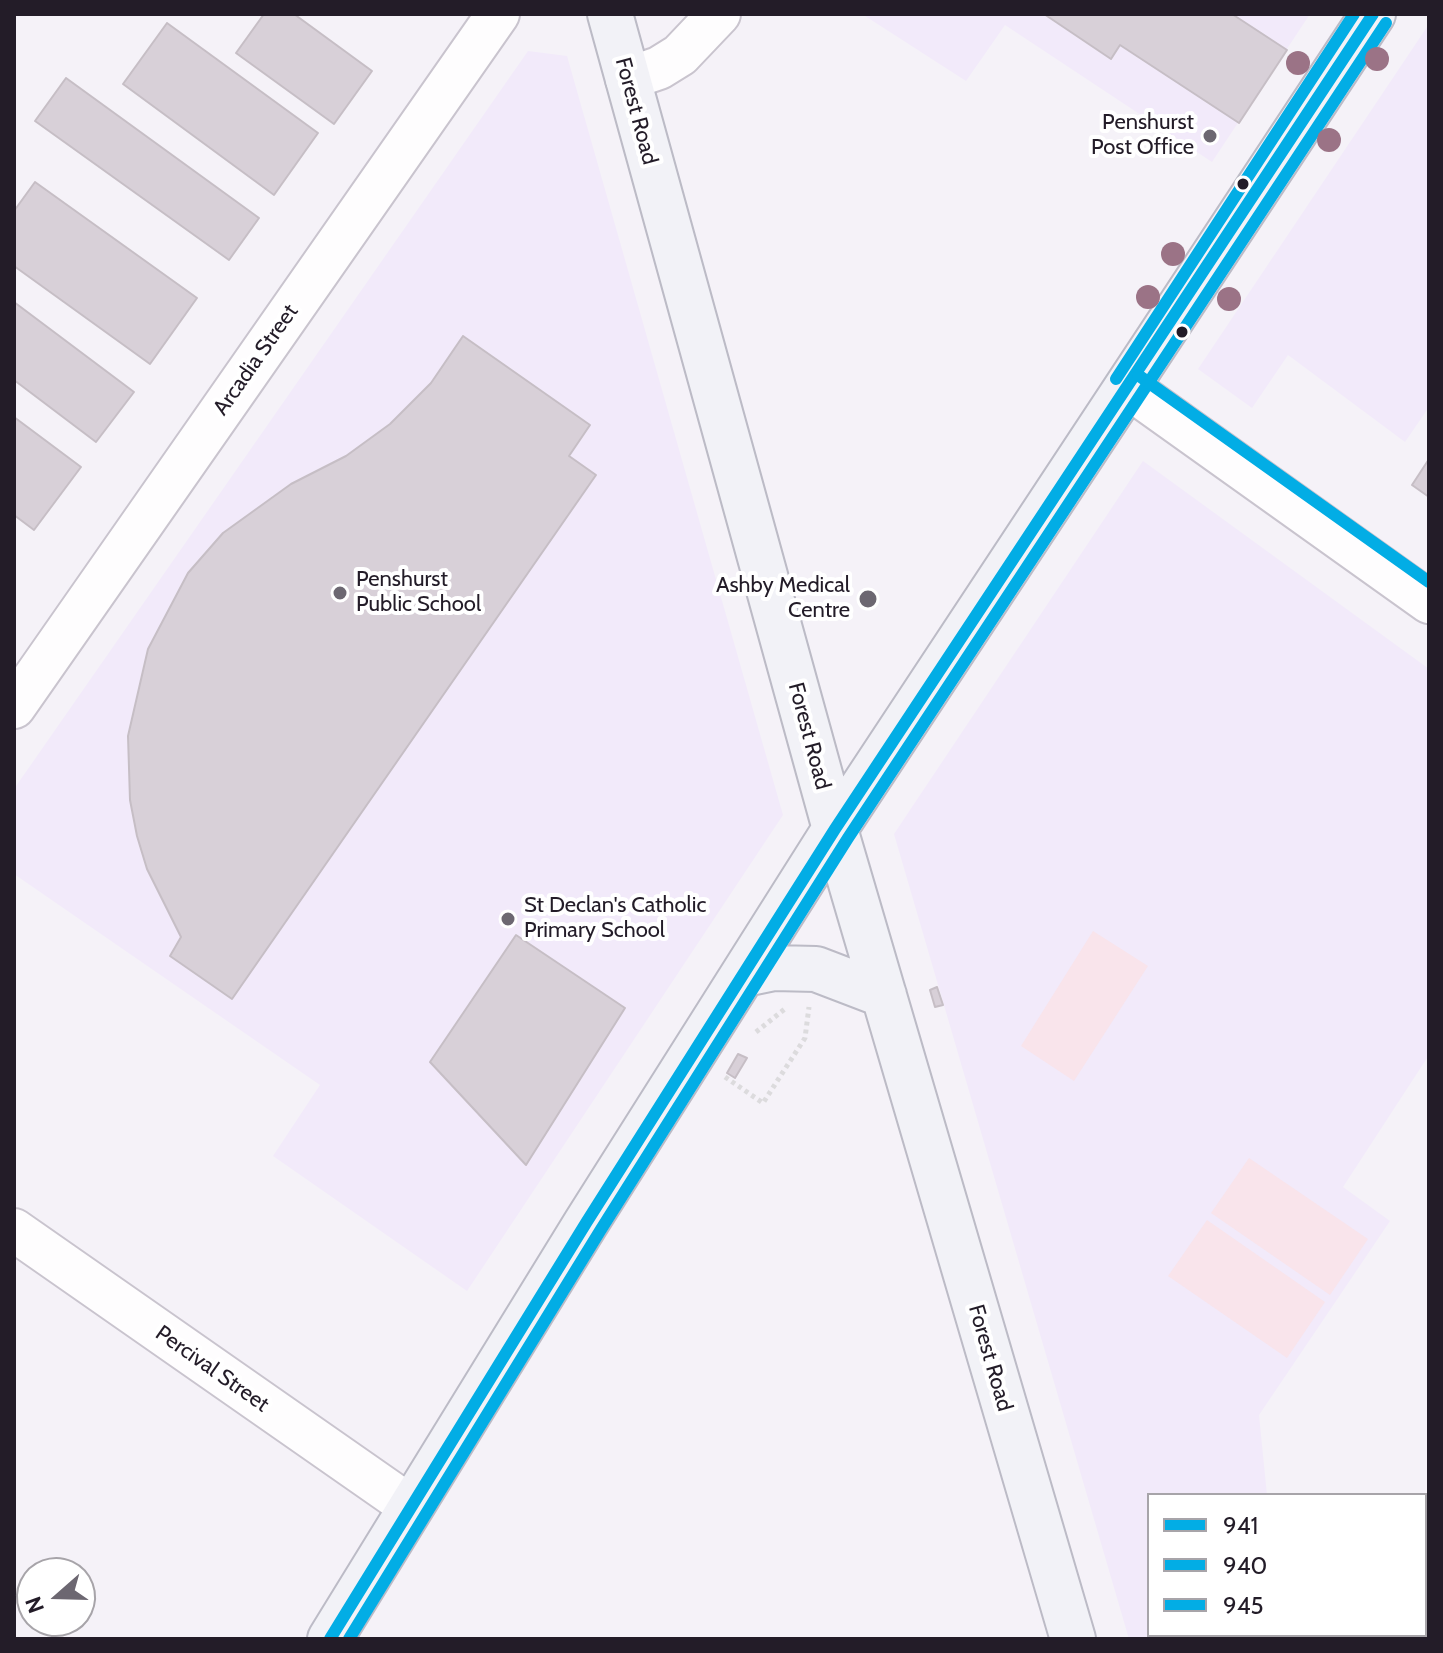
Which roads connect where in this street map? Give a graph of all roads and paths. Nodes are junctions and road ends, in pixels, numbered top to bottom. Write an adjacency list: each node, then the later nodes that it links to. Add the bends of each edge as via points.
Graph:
1 (498, 14): 8 (street, Arcadia Street)
2 (610, 14): 5 (main road, Forest Road)
3 (719, 14): 5 (street, via 680,55)
4 (1373, 14): 6 (main road)
5 (627, 79): 9 (main road, Forest Road)
6 (1129, 388): 7 (street); 9 (main road)
7 (1429, 602)
8 (14, 707)
9 (835, 829): 10 (main road); 12 (main road, Forest Road)
10 (745, 974): 12 (main road, via 816,969); 17 (main road)
11 (811, 995): 13 (path)
12 (884, 995): 19 (main road, Forest Road)
13 (809, 1003): 14 (path, via 784,1009); 15 (path, via 805,1038 763,1103 720,1074)
14 (745, 1042)
15 (727, 1063)
16 (14, 1230): 17 (street, Percival Street)
17 (411, 1507): 18 (main road)
18 (330, 1639)
19 (1073, 1639)

